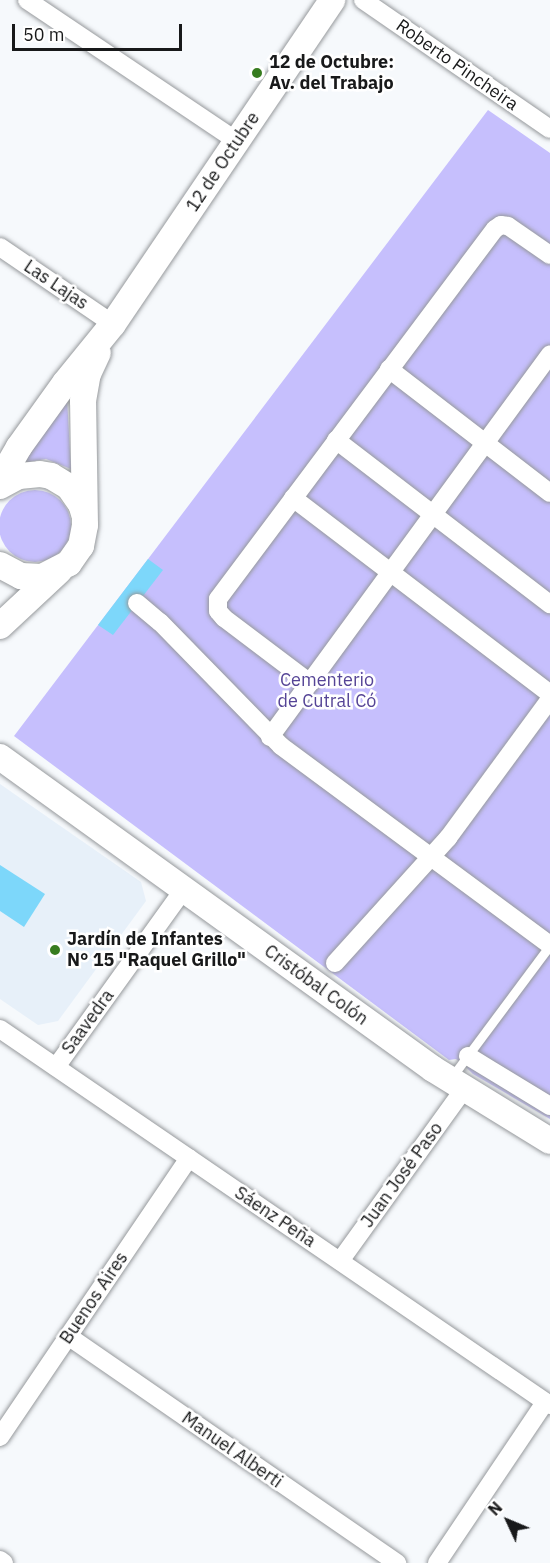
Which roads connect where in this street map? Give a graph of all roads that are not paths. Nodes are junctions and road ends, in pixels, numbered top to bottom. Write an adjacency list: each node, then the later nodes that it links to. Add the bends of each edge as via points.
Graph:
1 (27, 0): 5 (street)
2 (332, 0): 5 (main road, 12 de Octubre)
3 (363, 0): 4 (street, Roberto Pincheira)
4 (550, 129)
5 (237, 141): 8 (main road, 12 de Octubre)
6 (0, 247): 8 (street, Las Lajas)
7 (550, 255): 10 (street, via 508,226 498,227)
8 (113, 324): 13 (main road, 12 de Octubre, via 65,383); 16 (main road, 12 de Octubre, via 91,365 84,392)
9 (550, 354): 12 (street)
10 (389, 369): 11 (street); 12 (street)
11 (336, 440): 15 (street); 17 (street)
12 (485, 443): 14 (street); 17 (street)
13 (4, 479): 16 (main road, 12 de Octubre, via 40,474 60,481 76,495)
14 (550, 493)
15 (293, 498): 20 (street); 24 (street, via 220,596 217,607 224,618)
16 (84, 514): 19 (main road, 12 de Octubre, via 81,546)
17 (433, 514): 20 (street); 22 (street)
18 (0, 565): 19 (main road, via 31,577)
19 (61, 569): 23 (main road, 12 de Octubre)
20 (391, 573): 24 (street); 25 (street)
21 (137, 603): 27 (street, via 160,621)
22 (550, 604)
23 (0, 626)
24 (310, 684): 27 (street)
25 (550, 694)
26 (550, 699): 29 (street)
27 (270, 737): 29 (street)
28 (0, 757): 30 (main road, Cristóbal Colón)
29 (431, 858): 31 (street); 32 (street)
30 (184, 889): 35 (street, Saavedra); 36 (main road, Cristóbal Colón)
31 (550, 945): 34 (lane)
32 (335, 963)
33 (3, 1036): 35 (street, Sáenz Peña)
34 (468, 1056): 36 (lane); 37 (street)
35 (56, 1067): 39 (street, Sáenz Peña)
36 (457, 1084): 38 (main road, Cristóbal Colón); 40 (street, Juan José Paso)
37 (550, 1106)
38 (550, 1141)
39 (189, 1158): 40 (street, Sáenz Peña); 41 (street, Buenos Aires)
40 (340, 1261): 42 (street, Sáenz Peña)
41 (68, 1336): 43 (street, Buenos Aires); 46 (street, Manuel Alberti)
42 (548, 1404): 47 (street)
43 (0, 1437)
44 (0, 1560): 45 (street)
45 (4, 1563)
46 (397, 1563)
47 (437, 1563)

